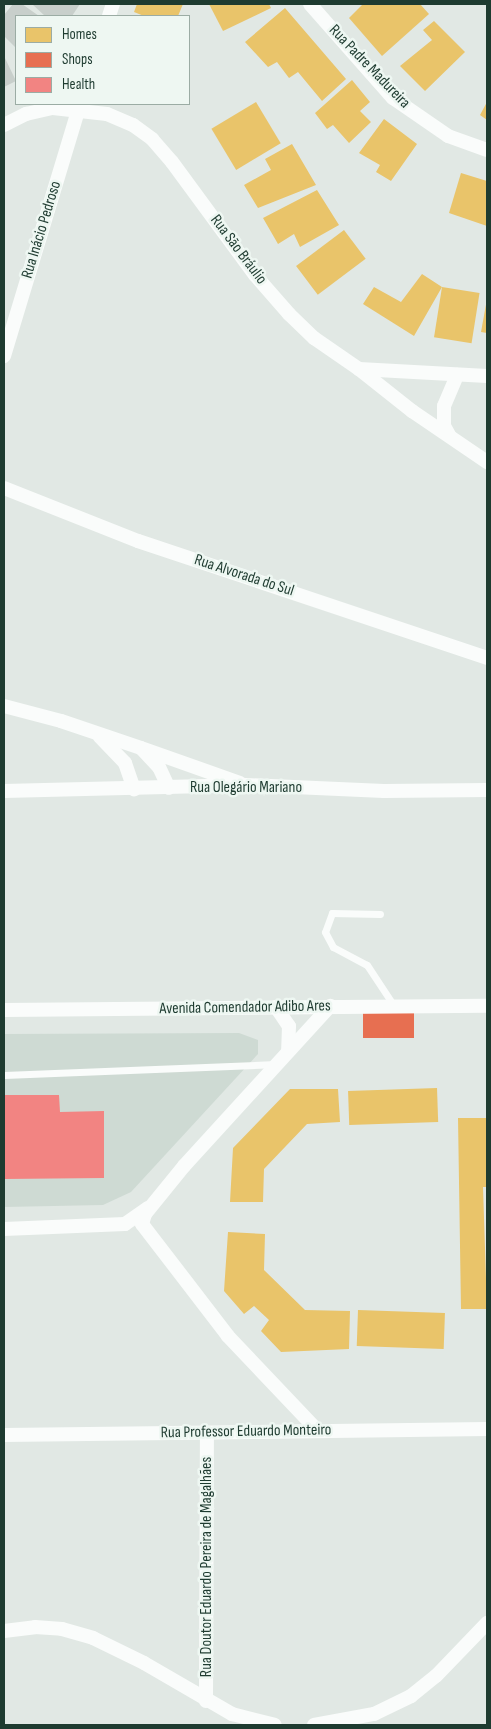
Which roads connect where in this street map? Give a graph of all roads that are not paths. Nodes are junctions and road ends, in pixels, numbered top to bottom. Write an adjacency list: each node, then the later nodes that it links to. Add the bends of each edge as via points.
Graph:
1 (310, 4): 4 (street, Rua Padre Madureira, via 393,98 448,136)
2 (79, 106): 3 (street, Rua São Bráulio, via 26,114); 5 (street, Rua Inácio Pedroso); 6 (street, Rua São Bráulio, via 133,125 152,139 289,314 314,338)
3 (4, 125)
4 (487, 150)
5 (4, 356)
6 (360, 369): 7 (street); 9 (street, via 405,406)
7 (457, 375): 8 (street); 9 (street, via 444,406 444,426)
8 (487, 376)
9 (449, 435): 10 (street)
10 (487, 462)
11 (4, 488): 12 (street, Rua Alvorada do Sul, via 138,541)
12 (487, 658)
13 (4, 706): 14 (street, via 61,721)
14 (98, 736): 15 (street, via 119,739); 18 (street, via 125,763)
15 (141, 748): 16 (street); 17 (street, via 159,766)
16 (247, 786): 17 (street, Rua Olegário Mariano); 19 (street, Rua Olegário Mariano, via 384,791)
17 (170, 788): 18 (street, Rua Olegário Mariano)
18 (134, 789): 20 (street, Rua Olegário Mariano)
19 (487, 790)
20 (4, 791)
21 (380, 914): 23 (lane, via 332,913 325,932 333,947 367,965)
22 (330, 1006): 23 (street, Avenida Comendador Adibo Ares); 25 (street, Avenida Comendador Adibo Ares); 27 (street)
23 (394, 1006): 24 (street, Avenida Comendador Adibo Ares)
24 (487, 1006)
25 (276, 1007): 26 (street, Avenida Comendador Adibo Ares); 27 (street, via 289,1026)
26 (4, 1010)
27 (288, 1050): 28 (street)
28 (276, 1064): 29 (lane); 30 (street)
29 (4, 1074)
30 (151, 1206): 31 (street); 33 (street, via 142,1219)
31 (125, 1224): 32 (street); 33 (street)
32 (4, 1229)
33 (148, 1236): 35 (street, via 228,1336)
34 (487, 1429): 35 (street, Rua Professor Eduardo Monteiro)
35 (318, 1431): 36 (street, Rua Professor Eduardo Monteiro)
36 (207, 1433): 37 (street, Rua Professor Eduardo Monteiro); 40 (street, Rua Doutor Eduardo Pereira de Magalhães)
37 (4, 1435)
38 (487, 1622): 42 (street, via 436,1676 411,1696 374,1714)
39 (4, 1631): 40 (street, via 35,1627 62,1629 93,1638 144,1663)
40 (206, 1701): 41 (street, via 232,1714)
41 (276, 1725)
42 (314, 1725)

